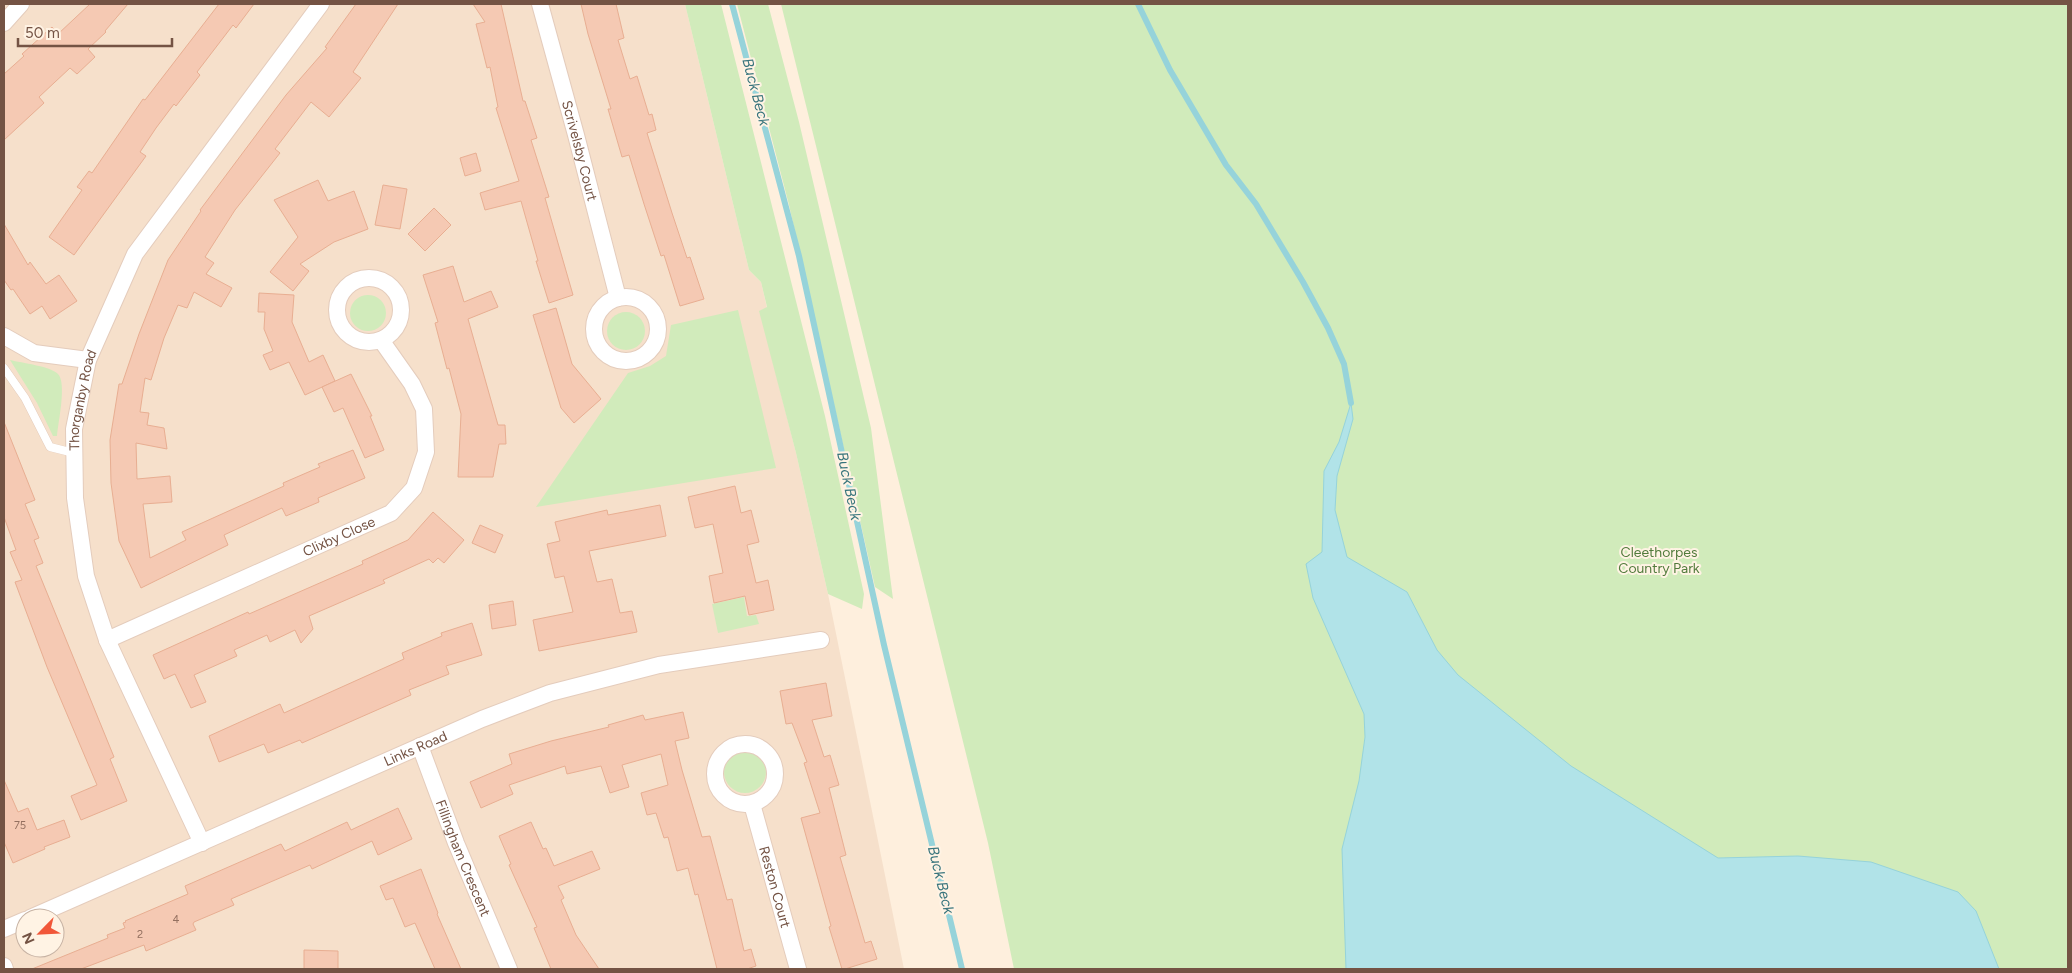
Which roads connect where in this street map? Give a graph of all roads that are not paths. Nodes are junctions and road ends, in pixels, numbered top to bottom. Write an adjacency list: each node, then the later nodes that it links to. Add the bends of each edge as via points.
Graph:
1 (21, 4): 4 (street)
2 (321, 4): 8 (street, Thorganby Road, via 135,254)
3 (540, 4): 5 (street, Scrivelsby Court)
4 (4, 23)
5 (618, 298)
6 (4, 338): 8 (street, via 34,353)
7 (381, 340): 11 (street, Clixby Close, via 412,384 424,409 426,452 414,488 391,513)
8 (88, 360): 10 (street, Thorganby Road, via 74,429)
9 (4, 368): 10 (lane, via 25,398 50,447)
10 (74, 452): 11 (street, Thorganby Road, via 75,498 86,576)
11 (107, 640): 15 (street, Thorganby Road)
12 (821, 640): 13 (street, Links Road, via 659,665 550,692)
13 (420, 746): 15 (street, Links Road); 17 (street, Fillingham Crescent, via 456,843)
14 (752, 804): 18 (street, Reston Court)
15 (202, 843): 16 (street, Links Road)
16 (53, 908)
17 (509, 969)
18 (798, 969)

